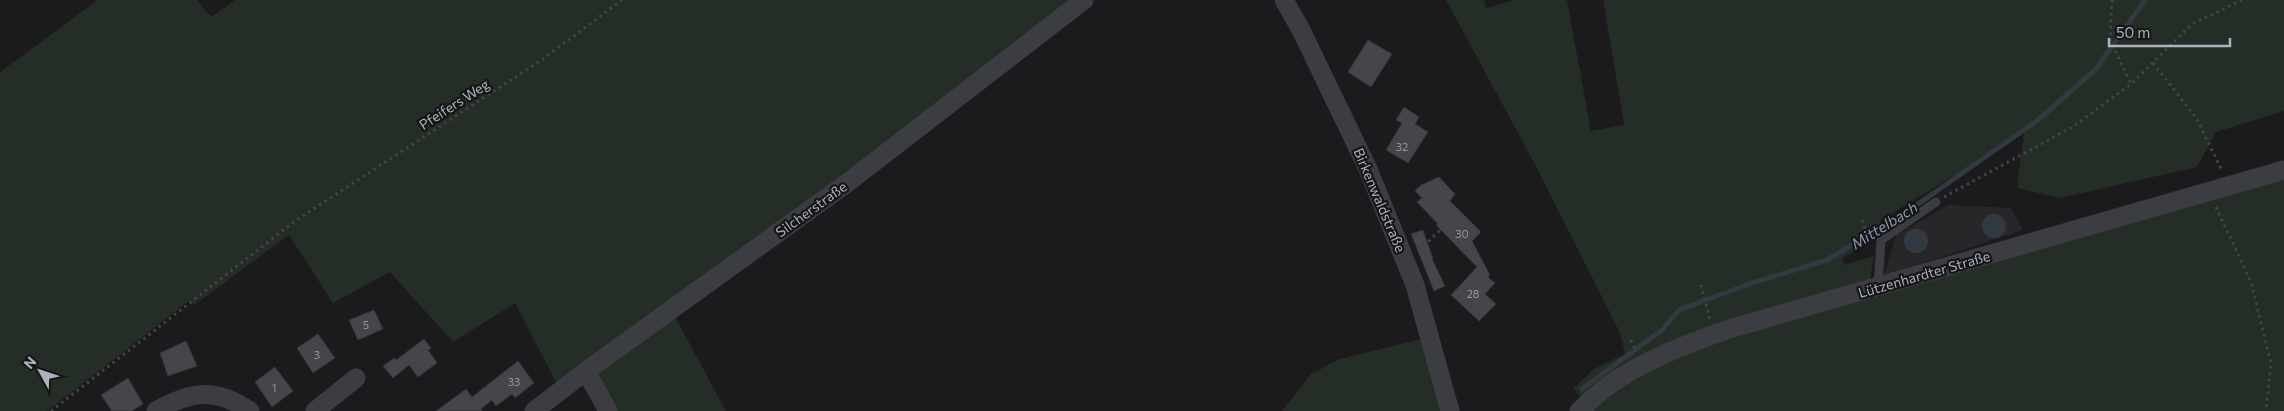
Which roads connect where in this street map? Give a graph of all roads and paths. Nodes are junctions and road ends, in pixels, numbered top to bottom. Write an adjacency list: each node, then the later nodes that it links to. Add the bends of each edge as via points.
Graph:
1 (622, 0): 23 (path, Pfeifers Weg, via 543,59 295,221)
2 (1084, 0): 21 (street, Silcherstraße, via 847,183)
3 (1284, 0): 15 (street, Birkenwaldstraße, via 1302,30 1368,169)
4 (2112, 0): 7 (path, via 2110,40)
5 (2242, 0): 6 (path, via 2192,24)
6 (2153, 63): 7 (path); 9 (path, via 2197,119)
7 (2130, 84): 11 (path, via 2074,126)
8 (2284, 170): 9 (street, Lützenhardter Straße)
9 (2229, 186): 10 (street, Lützenhardter Straße)
10 (2209, 191): 17 (street, Lützenhardter Straße); 31 (path, via 2251,282 2256,300 2271,363)
11 (1936, 202): 17 (lane, via 1880,240)
12 (1862, 220): 14 (path)
13 (1449, 221): 15 (path, via 1426,244)
14 (1871, 246)
15 (1403, 253): 29 (street, Birkenwaldstraße, via 1416,285)
16 (1701, 285): 18 (path)
17 (1878, 287): 30 (street, Lützenhardter Straße, via 1729,329 1686,345 1649,362 1606,388)
18 (1708, 307)
19 (1631, 340): 20 (path)
20 (1638, 355)
21 (586, 371): 27 (street, Silcherstraße); 28 (street)
22 (356, 378): 26 (street)
23 (51, 411)
24 (156, 411): 25 (street, via 187,396 203,393 234,400)
25 (250, 411)
26 (315, 411)
27 (534, 411)
28 (608, 411)
29 (1450, 411)
30 (1579, 411)
31 (2266, 411)

